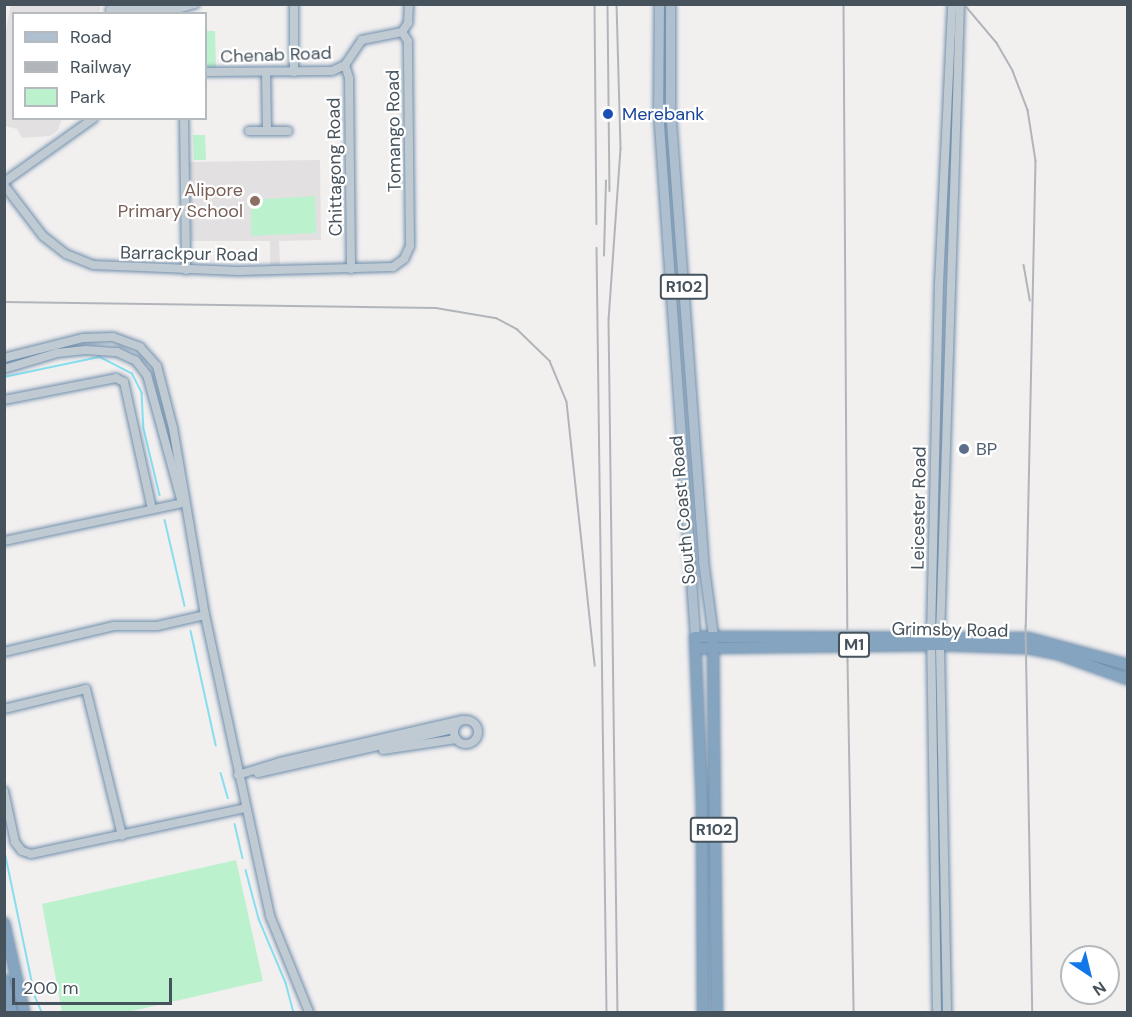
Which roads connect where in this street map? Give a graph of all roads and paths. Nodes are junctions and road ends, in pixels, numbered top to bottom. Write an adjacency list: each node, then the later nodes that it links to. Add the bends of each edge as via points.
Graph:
1 (195, 4): 8 (street, via 174,10)
2 (294, 4): 13 (street)
3 (409, 4): 9 (street, Tomango Road, via 408,23)
4 (659, 4): 20 (main road, South Coast Road / R102, via 656,62)
5 (670, 4): 16 (main road, South Coast Road / R102, via 668,70)
6 (952, 4): 21 (street, Leicester Road)
7 (960, 4): 22 (street, Leicester Road)
8 (110, 10)
9 (402, 32): 10 (street, Chenab Road, via 360,41); 24 (street, Tomango Road, via 408,41 411,211 410,246)
10 (345, 65): 13 (street, Chenab Road, via 332,71); 27 (street, Chittagong Road, via 349,78)
11 (207, 72): 12 (street, Chenab Road)
12 (266, 72): 13 (street, Chenab Road); 18 (street)
13 (294, 72)
14 (91, 120): 23 (street)
15 (184, 120): 28 (street)
16 (673, 130): 20 (main road); 25 (main road, South Coast Road / R102)
17 (249, 131): 18 (street)
18 (267, 131): 19 (street)
19 (288, 131)
20 (660, 131): 26 (main road, South Coast Road / R102)
21 (945, 145): 22 (street); 46 (street, Leicester Road)
22 (954, 146): 46 (street, Leicester Road)
23 (4, 183): 28 (street, Barrackpur Road, via 43,236 79,260 118,269)
24 (404, 259): 27 (street, Barrackpur Road, via 388,269)
25 (682, 263): 26 (main road); 29 (main road, South Coast Road / R102)
26 (670, 264): 30 (main road, South Coast Road / R102)
27 (351, 269): 28 (street, Barrackpur Road)
28 (186, 270)
29 (687, 333): 30 (main road); 32 (main road, South Coast Road / R102)
30 (675, 334): 33 (main road, South Coast Road / R102)
31 (4, 358): 40 (street, via 83,338 113,337 140,347 157,366 162,381 183,479)
32 (689, 360): 33 (main road); 36 (main road, South Coast Road / R102)
33 (677, 361): 37 (main road, South Coast Road / R102)
34 (4, 369): 40 (street, via 57,353 86,350 117,352 136,361 147,375 173,482)
35 (4, 400): 41 (street, via 116,378 124,382)
36 (692, 404): 37 (main road); 39 (main road, South Coast Road / R102)
37 (680, 405): 38 (main road, South Coast Road / R102)
38 (685, 471): 39 (main road); 44 (main road, South Coast Road / R102)
39 (696, 472): 43 (main road, South Coast Road / R102)
40 (183, 503): 41 (street); 45 (street)
41 (152, 509): 42 (street)
42 (4, 541)
43 (705, 582): 44 (main road); 47 (main road, South Coast Road / R102)
44 (692, 583): 48 (main road, South Coast Road / R102)
45 (204, 615): 50 (street, via 157,626 114,626); 60 (street)
46 (936, 641): 47 (highway, Grimsby Road / M1); 49 (highway, Grimsby Road / M1); 56 (street, Leicester Road); 57 (street, Leicester Road)
47 (713, 642): 48 (highway, Grimsby Road / M1); 68 (highway, South Coast Road / R102)
48 (695, 643): 67 (highway, South Coast Road / R102, via 702,804)
49 (1046, 646): 51 (highway, Grimsby Road / M1); 52 (highway, Grimsby Road / M1)
50 (4, 651)
51 (1128, 665)
52 (1128, 679)
53 (4, 709): 63 (street, via 86,689)
54 (462, 720): 55 (street); 58 (street, via 473,722 477,737 468,744); 60 (street)
55 (454, 729): 58 (street); 59 (street)
56 (932, 729): 57 (street); 65 (street, Leicester Road)
57 (941, 729): 65 (street, Leicester Road)
58 (456, 740): 59 (street)
59 (364, 751): 60 (street)
60 (238, 775): 62 (street)
61 (4, 791): 63 (street, via 13,834 22,851 38,854)
62 (245, 808): 63 (street); 71 (street, via 270,916)
63 (122, 836)
64 (4, 923): 70 (highway)
65 (942, 975): 72 (street, Leicester Road); 73 (street, Leicester Road)
66 (4, 980): 69 (highway)
67 (703, 1010): 68 (highway)
68 (717, 1011)
69 (12, 1012)
70 (24, 1012)
71 (309, 1012)
72 (937, 1012)
73 (947, 1012)

